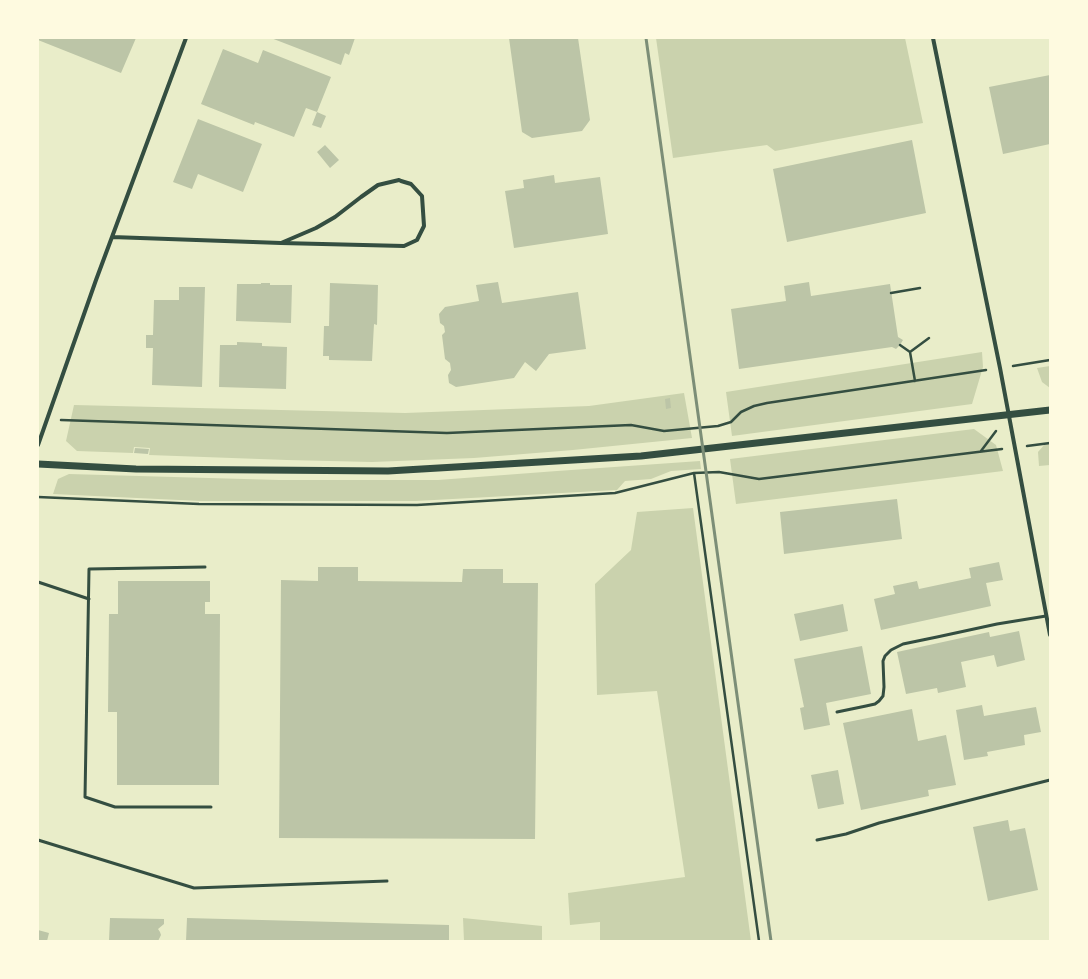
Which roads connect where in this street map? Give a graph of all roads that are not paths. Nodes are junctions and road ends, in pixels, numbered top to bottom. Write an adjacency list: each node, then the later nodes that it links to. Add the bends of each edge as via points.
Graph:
1 (186, 38): 3 (street)
2 (933, 38): 6 (street)
3 (112, 237): 4 (street); 7 (street)
4 (281, 243): 4 (street, via 404,246 417,240 424,226 422,196 411,184 398,180 378,185 335,217)
5 (1050, 410): 6 (street)
6 (1009, 414): 8 (street, via 641,456 388,471 136,469); 12 (street)
7 (38, 445)
8 (38, 464)
9 (205, 567): 11 (lane, via 89,569)
10 (38, 582): 11 (lane)
11 (89, 599): 16 (lane, via 85,797 115,807)
12 (1046, 616): 13 (street); 14 (lane, via 903,644 885,656 884,696 880,701)
13 (1050, 635)
14 (837, 712)
15 (1050, 780): 18 (lane)
16 (210, 807)
17 (38, 840): 19 (lane, via 194,888)
18 (817, 840)
19 (387, 881)

